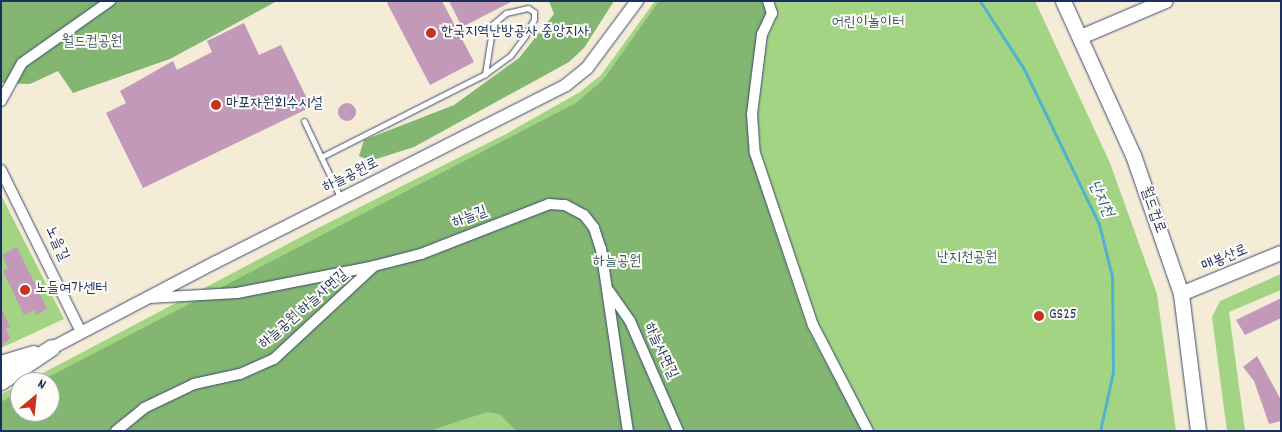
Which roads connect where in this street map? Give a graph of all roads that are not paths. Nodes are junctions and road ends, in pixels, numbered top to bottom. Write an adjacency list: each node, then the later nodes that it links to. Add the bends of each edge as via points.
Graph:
1 (110, 1): 8 (street, via 22,62)
2 (637, 1): 12 (street, 하늘공원로, via 587,68 566,85)
3 (768, 1): 25 (street, via 772,13 762,34 752,114 755,153 813,326)
4 (1063, 1): 6 (main road, 월드컵로)
5 (1166, 1): 6 (main road)
6 (1081, 38): 16 (main road, 월드컵로, via 1133,155)
7 (485, 74): 7 (lane, via 510,56 525,36 534,12 528,8 506,12 493,24); 10 (lane)
8 (1, 101)
9 (304, 121): 10 (lane)
10 (321, 157): 12 (lane)
11 (1, 170): 18 (street, 노을길)
12 (341, 200): 17 (street, 하늘공원로)
13 (1281, 253): 16 (main road, 매봉산로)
14 (374, 266): 15 (street, 하늘길, via 421,254 549,204 565,205 584,215 594,228); 17 (street, 하늘길, via 236,293); 22 (street, 하늘공원 하늘사면길, via 274,359 240,374 194,384 144,408)
15 (607, 288): 23 (street, 하늘길); 24 (street, 하늘사면길, via 630,321)
16 (1181, 294): 26 (main road, 월드컵로)
17 (146, 298): 18 (street, 하늘공원로)
18 (81, 332): 19 (street, 하늘공원로)
19 (52, 348): 20 (highway); 21 (highway)
20 (1, 364)
21 (1, 382)
22 (116, 431)
23 (628, 431)
24 (678, 431)
25 (868, 431)
26 (1198, 431)

